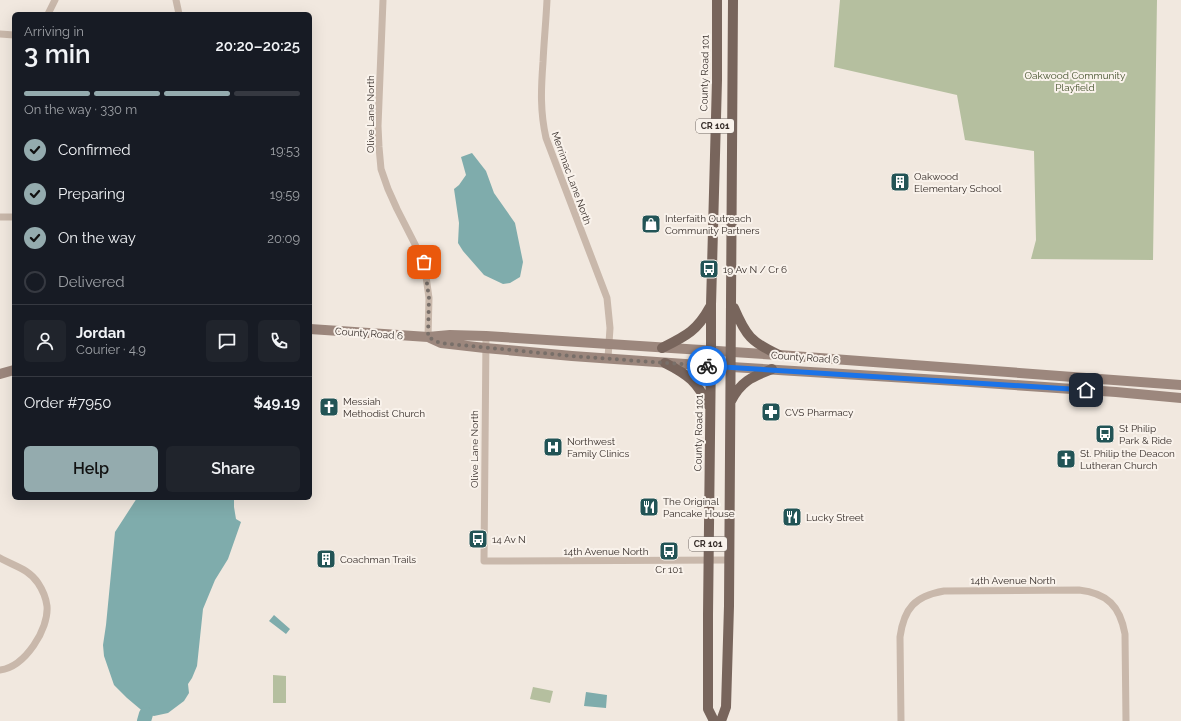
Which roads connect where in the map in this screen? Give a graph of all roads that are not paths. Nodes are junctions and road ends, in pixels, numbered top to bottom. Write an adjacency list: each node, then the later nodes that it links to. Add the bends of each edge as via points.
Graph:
1 (54, 0): 7 (street)
2 (176, 0): 8 (street)
3 (383, 0): 17 (street, Olive Lane North, via 378,126 381,169 397,209 424,262 429,298)
4 (547, 0): 18 (street, Merrimac Lane North, via 541,95 542,122 606,298 610,328)
5 (718, 0): 14 (main road, County Road 101 / CR 101)
6 (733, 0): 13 (main road, CR 101)
7 (49, 12)
8 (179, 12)
9 (0, 34): 10 (street)
10 (12, 36)
11 (0, 217): 12 (street)
12 (12, 217)
13 (732, 303): 22 (main road, CR 101); 23 (main road, via 747,335 762,347)
14 (711, 305): 20 (main road, via 692,331); 21 (main road, County Road 101 / CR 101)
15 (312, 329): 17 (main road, County Road 6)
16 (486, 336): 17 (main road, County Road 6); 18 (main road, County Road 6); 19 (street, Olive Lane North)
17 (428, 337): 19 (main road, County Road 6, via 440,343)
18 (608, 344): 20 (main road, County Road 6); 24 (street, Merrimac Lane North)
19 (485, 348): 24 (main road, County Road 6); 38 (street, Olive Lane North)
20 (662, 348): 21 (main road, County Road 6)
21 (711, 350): 22 (main road, County Road 6); 26 (main road, County Road 101 / CR 101)
22 (730, 351): 23 (main road, County Road 6); 27 (main road, CR 101)
23 (779, 355): 31 (main road, County Road 6)
24 (608, 358): 25 (main road, County Road 6)
25 (665, 363): 26 (main road, County Road 6); 34 (main road, via 694,381)
26 (711, 366): 27 (main road, County Road 6); 34 (main road, County Road 101 / CR 101)
27 (730, 367): 28 (main road, County Road 6); 33 (main road, CR 101)
28 (772, 369): 32 (main road, County Road 6); 33 (main road, via 745,382 736,390)
29 (12, 371): 30 (main road)
30 (0, 374)
31 (1181, 385)
32 (1181, 398)
33 (730, 402): 37 (main road, CR 101)
34 (710, 409): 36 (main road, County Road 101 / CR 101)
35 (0, 558): 39 (street, via 30,573 44,593 47,605 43,629 30,651 13,666)
36 (708, 560): 37 (street, 14th Avenue North); 38 (street, 14th Avenue North); 40 (main road, County Road 101 / CR 101, via 708,709)
37 (729, 560): 41 (main road, CR 101, via 726,707)
38 (484, 561)
39 (0, 670)
40 (714, 721)
41 (721, 721)
42 (901, 721): 43 (street, 14th Avenue North, via 900,636 906,614 922,597 944,591 1079,590 1090,591 1111,602 1123,622)
43 (1126, 721)

